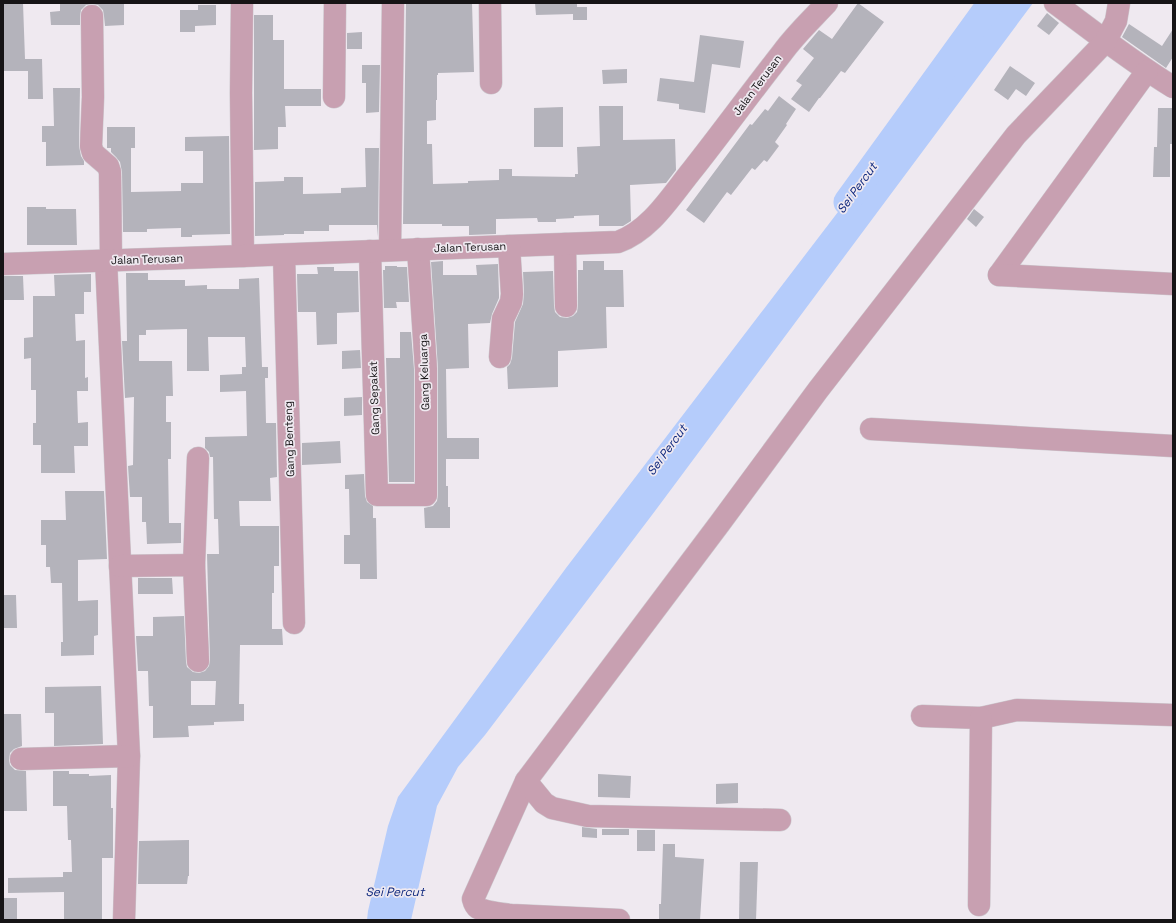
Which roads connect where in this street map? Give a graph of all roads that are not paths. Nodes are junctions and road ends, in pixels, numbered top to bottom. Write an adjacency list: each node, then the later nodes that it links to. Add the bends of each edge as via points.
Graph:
1 (242, 3): 19 (street)
2 (335, 3): 13 (street)
3 (394, 3): 17 (street)
4 (490, 3): 11 (street)
5 (827, 3): 14 (street, Jalan Terusan, via 783,51 700,160 642,230 618,242)
6 (1056, 3): 9 (street)
7 (1119, 3): 9 (street, via 1116,20)
8 (92, 16): 20 (street, via 91,146 93,153 108,166 110,172)
9 (1106, 42): 10 (street); 38 (street, via 1016,135 818,390)
10 (1147, 71): 12 (street); 22 (street, via 999,274)
11 (491, 83)
12 (1173, 87)
13 (334, 97)
14 (565, 244): 15 (street, Jalan Terusan); 23 (street)
15 (509, 246): 16 (street, Jalan Terusan); 24 (street, via 512,294 503,319)
16 (418, 249): 17 (street, Jalan Terusan); 28 (street, Gang Keluarga, via 426,369)
17 (380, 251): 18 (street, Jalan Terusan); 28 (street, Gang Sepakat, via 377,495)
18 (284, 255): 19 (street, Jalan Terusan); 31 (street, Gang Benteng)
19 (243, 256): 20 (street, Jalan Terusan)
20 (108, 260): 21 (street, Jalan Terusan); 30 (street)
21 (3, 264)
22 (1173, 284)
23 (566, 306)
24 (500, 357)
25 (871, 429): 26 (street)
26 (1173, 446)
27 (198, 458): 29 (street)
28 (426, 495)
29 (194, 565): 30 (street); 32 (street)
30 (120, 566): 36 (street)
31 (294, 623)
32 (198, 662)
33 (1173, 715): 35 (street, via 1017,710)
34 (922, 716): 35 (street)
35 (981, 718): 40 (street)
36 (129, 756): 37 (street); 41 (street)
37 (21, 759)
38 (526, 781): 39 (street, via 544,802 560,810 588,816); 42 (street, via 474,904 478,908 521,916)
39 (780, 820)
40 (979, 905)
41 (124, 920)
42 (619, 920)

